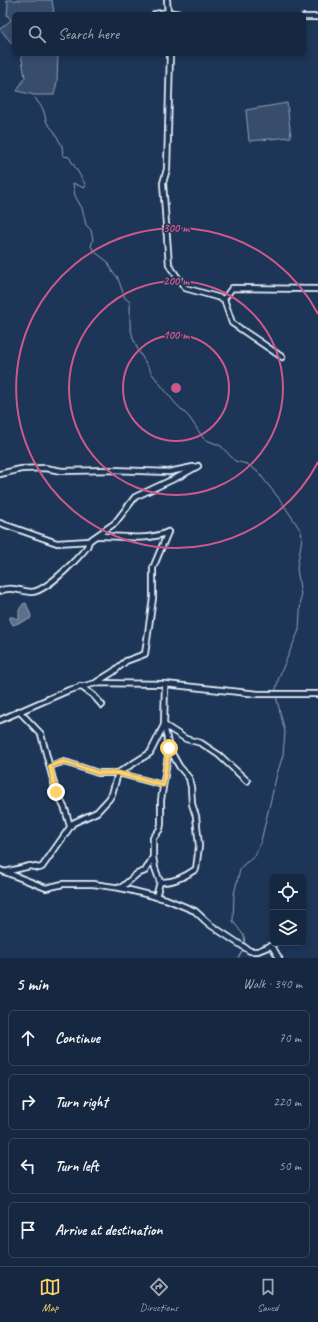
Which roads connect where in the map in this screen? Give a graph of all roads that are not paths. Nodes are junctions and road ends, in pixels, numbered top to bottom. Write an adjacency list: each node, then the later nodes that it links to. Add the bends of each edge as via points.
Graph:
1 (167, 0): 2 (street)
2 (168, 12)
3 (306, 17): 4 (street)
4 (318, 17)
5 (170, 56): 7 (street, via 167,169 163,183 168,265 185,288)
6 (318, 289): 7 (street, via 232,288)
7 (224, 299): 8 (street, via 232,323)
8 (282, 357)
9 (0, 474): 11 (street, via 21,469 45,468 62,472 169,472 198,466 135,497 115,523)
10 (0, 523): 12 (street, via 58,543)
11 (97, 536): 12 (street); 14 (street, via 142,538 168,532 153,568 153,598 145,654 126,661)
12 (89, 541): 13 (street, via 82,553 48,586 36,592 6,588)
13 (0, 591)
14 (96, 683): 15 (street); 16 (street)
15 (165, 684): 17 (street, via 258,694); 21 (street)
16 (80, 686): 18 (street); 19 (street)
17 (318, 694)
18 (102, 705)
19 (19, 711): 20 (street); 23 (street, via 40,734)
20 (0, 720)
21 (164, 726): 22 (street); 24 (street, via 150,753); 25 (street, via 219,755)
22 (169, 748): 26 (street); 30 (street, via 190,783 199,846 196,869 176,879)
23 (50, 766): 24 (street, via 64,762 98,773); 27 (street, via 56,792)
24 (118, 773): 26 (street); 27 (street, via 112,794 101,809)
25 (247, 782)
26 (163, 785): 28 (street, via 161,824 154,838)
27 (70, 826): 29 (street, via 41,868 30,866)
28 (153, 857): 30 (street); 31 (street, via 144,871)
29 (3, 871): 31 (street, via 46,888 82,883)
30 (160, 882): 32 (street)
31 (121, 888): 32 (street)
32 (156, 897): 33 (street, via 191,909 250,951 270,946)
33 (279, 958)

